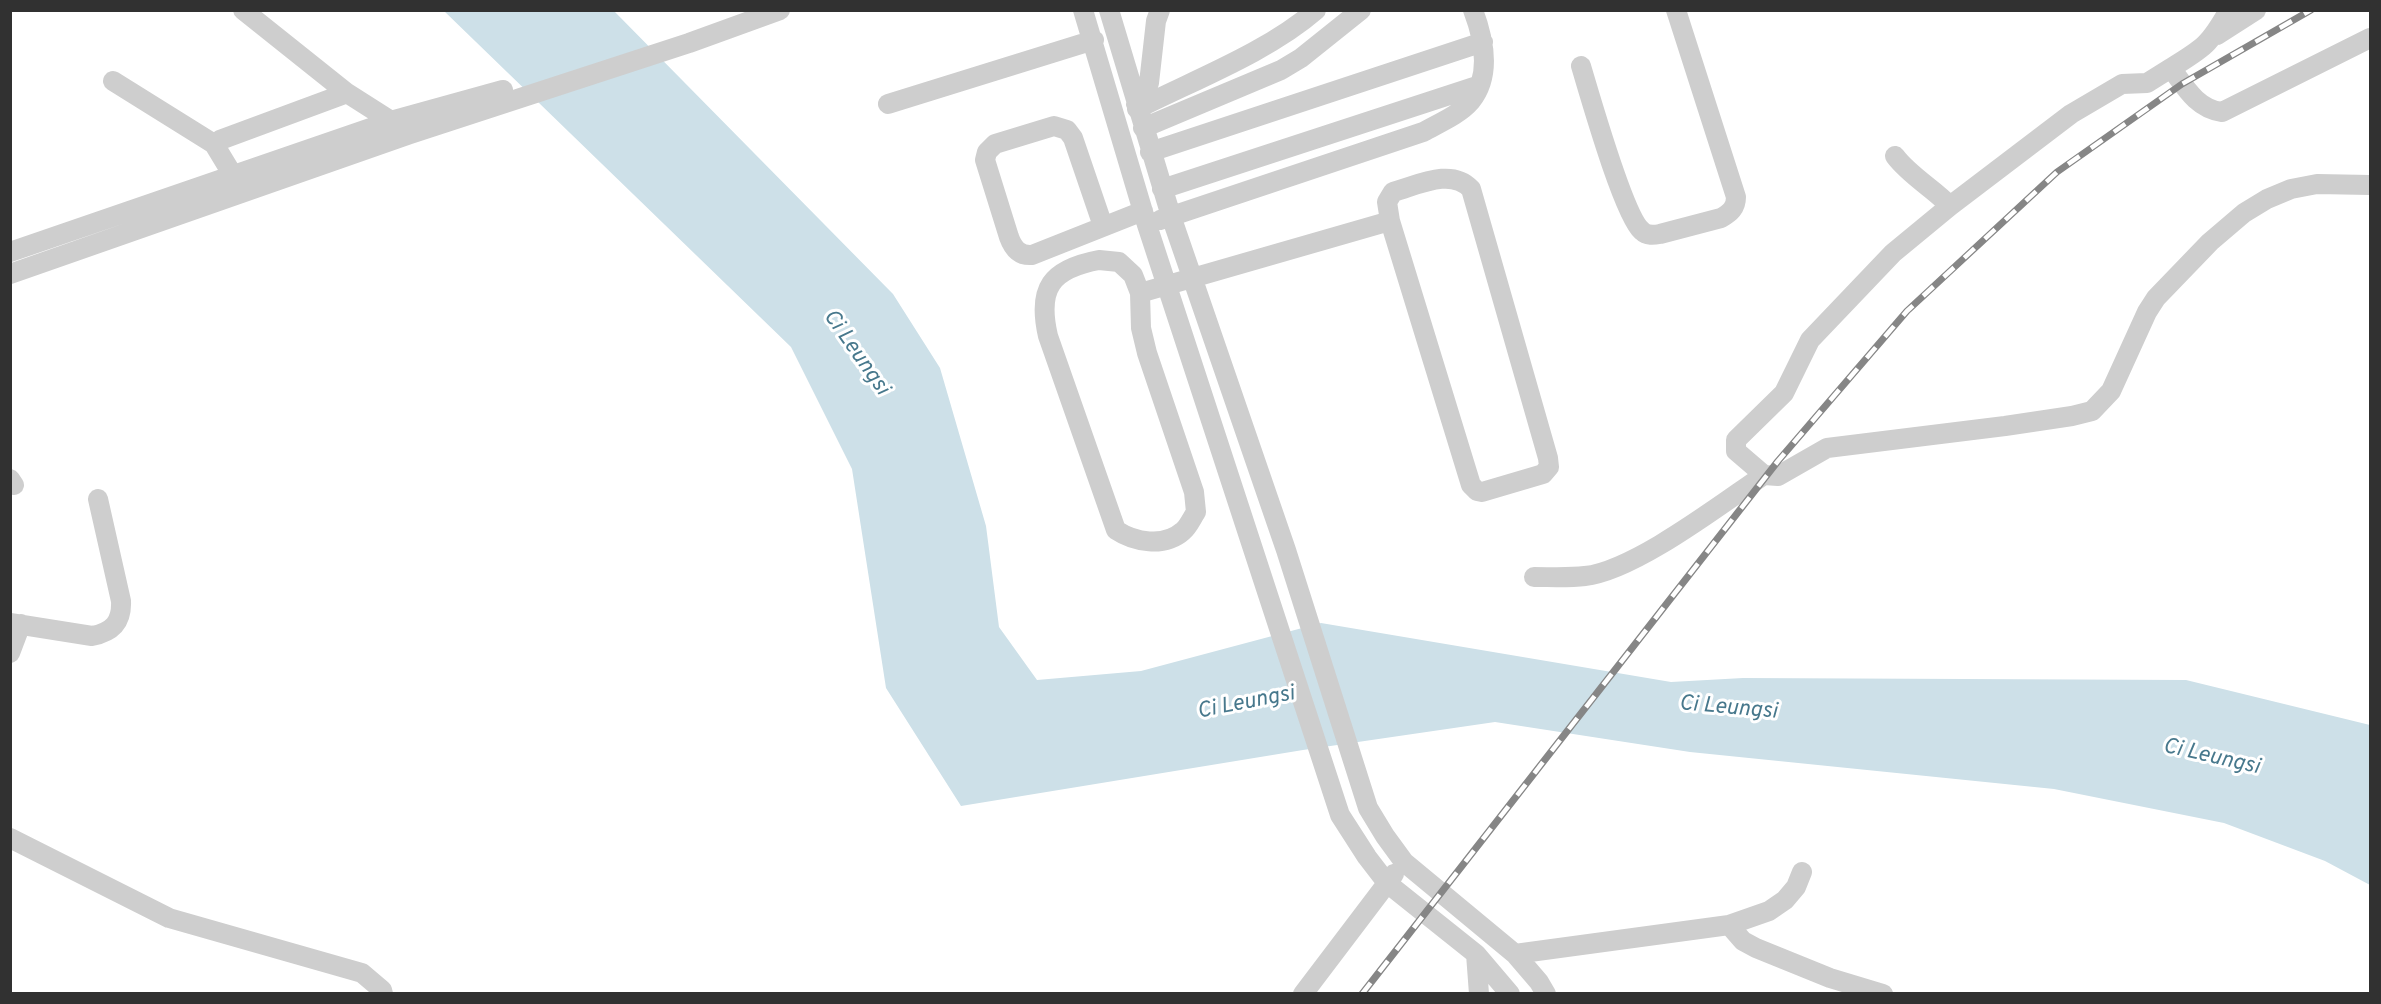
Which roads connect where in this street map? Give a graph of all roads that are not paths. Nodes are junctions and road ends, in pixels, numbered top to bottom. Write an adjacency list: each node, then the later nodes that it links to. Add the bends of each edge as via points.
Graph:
1 (243, 10): 22 (street)
2 (745, 10): 13 (street)
3 (780, 10): 13 (street)
4 (1083, 10): 16 (street)
5 (1109, 10): 25 (street)
6 (1160, 10): 25 (street, via 1155,21 1149,83)
7 (1316, 10): 25 (street, via 1266,46)
8 (1361, 10): 27 (street, via 1281,70)
9 (1473, 10): 17 (street)
10 (1676, 10): 18 (street, via 1736,197 1728,214 1660,234 1643,232 1628,210)
11 (2229, 10): 14 (street)
12 (2256, 10): 14 (street)
13 (688, 37): 23 (street)
14 (2214, 37): 19 (street, via 2202,50)
15 (2370, 38): 19 (street, via 2222,112 2209,111)
16 (1094, 40): 24 (street); 37 (street)
17 (1483, 42): 21 (street); 29 (street)
18 (1581, 66)
19 (2171, 68): 35 (street, via 2147,83 2122,84 2071,114)
20 (113, 81): 28 (street)
21 (1480, 85): 33 (street); 36 (street, via 1453,116 1423,132)
22 (347, 93): 26 (street); 28 (street)
23 (494, 99): 26 (street); 34 (street)
24 (888, 104)
25 (1137, 106): 27 (street)
26 (391, 121): 31 (street)
27 (1143, 128): 29 (street)
28 (213, 144): 31 (street)
29 (1150, 152): 33 (street)
30 (1895, 156): 35 (street)
31 (234, 176): 34 (street); 40 (street)
32 (2370, 185): 45 (street, via 2318,184 2291,189 2244,213 2156,298 2111,391 2092,411 1827,448 1778,476)
33 (1162, 189): 36 (street)
34 (244, 194): 41 (street)
35 (1950, 206): 45 (street, via 1893,253 1810,340 1784,393 1736,441 1736,451)
36 (1171, 216): 37 (street); 42 (street)
37 (1145, 218): 39 (street); 43 (street)
38 (1390, 221): 38 (street, via 1387,202 1393,192 1449,178 1464,182 1471,189 1548,458 1549,467 1543,474 1482,492 1471,485); 42 (street)
39 (1103, 226): 39 (street, via 1032,255 1016,251 985,160 987,152 995,144 1054,126 1068,130)
40 (10, 252)
41 (10, 274)
42 (1192, 277): 43 (street); 51 (street, via 1286,550 1368,808)
43 (1166, 284): 44 (street); 53 (street, via 1340,815)
44 (1140, 293): 44 (street, via 1133,276 1119,262 1099,260 1073,265 1054,280 1045,295 1043,316 1116,531 1142,542 1168,539 1183,532 1196,512 1194,492 1147,353 1141,328)
45 (1764, 475): 47 (street, via 1648,551 1611,569 1586,576)
46 (98, 499): 48 (street, via 121,601 119,621 114,628 92,636)
47 (1534, 577)
48 (16, 623): 49 (street)
49 (10, 653)
50 (10, 837): 57 (street, via 169,918 362,973)
51 (1404, 862): 53 (street); 56 (street)
52 (1802, 872): 54 (street, via 1785,900)
53 (1387, 883): 55 (street); 58 (street)
54 (1729, 925): 56 (street); 62 (street, via 1743,941 1756,948 1830,978)
55 (1476, 954): 59 (street); 60 (street)
56 (1515, 954): 61 (street)
57 (383, 993)
58 (1303, 993)
59 (1479, 993)
60 (1510, 993)
61 (1546, 993)
62 (1883, 993)

